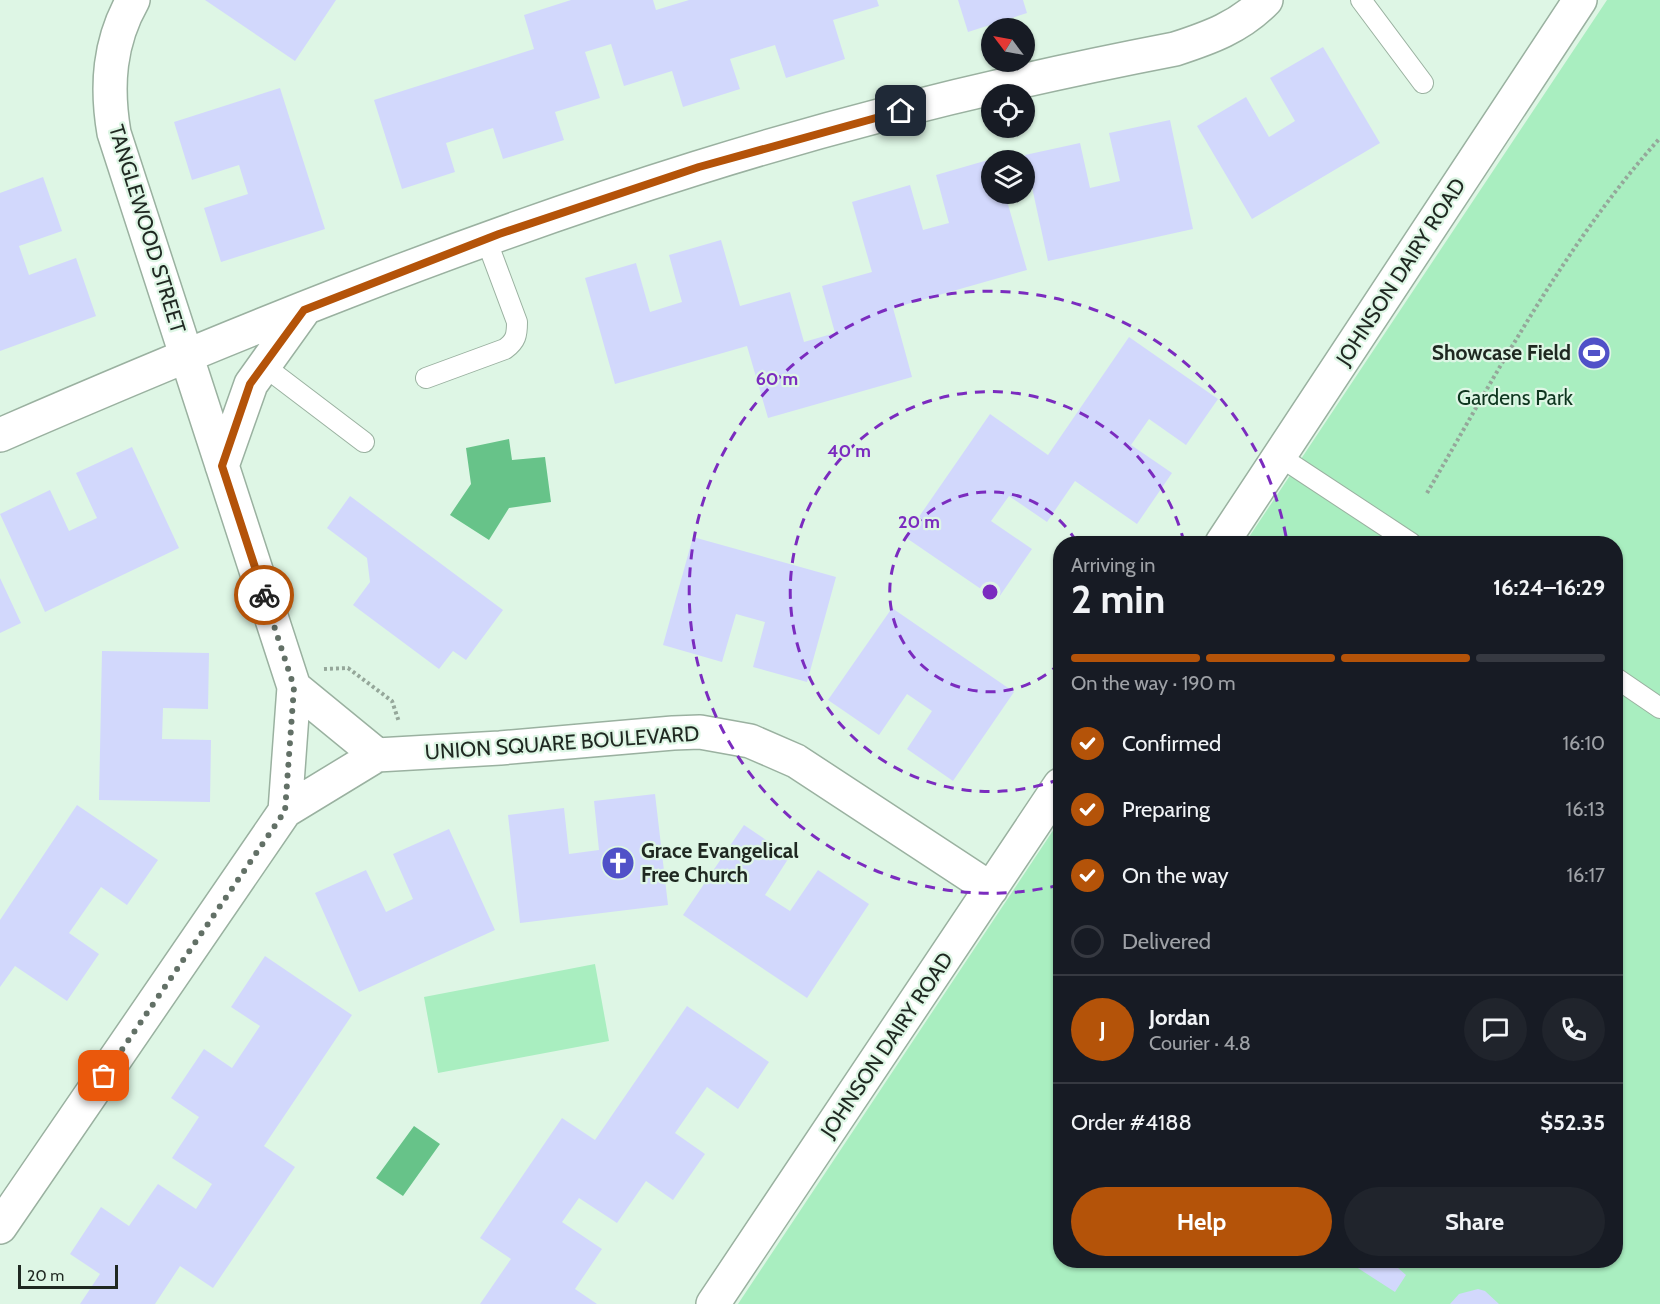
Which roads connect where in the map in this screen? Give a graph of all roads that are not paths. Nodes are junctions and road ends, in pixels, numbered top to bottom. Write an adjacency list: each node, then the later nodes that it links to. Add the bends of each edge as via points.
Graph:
1 (133, 0): 8 (street, TANGLEWOOD STREET, via 116,38 109,78 114,133)
2 (1266, 0): 6 (street, TANGLEWOOD STREET, via 1217,36 1175,49 901,111 699,167)
3 (1361, 0): 5 (lane)
4 (1580, 0): 13 (street, JOHNSON DAIRY ROAD)
5 (1423, 83)
6 (486, 239): 7 (street, TANGLEWOOD STREET); 10 (lane, via 517,322 517,334 505,349)
7 (304, 310): 8 (street, TANGLEWOOD STREET); 9 (street)
8 (186, 354): 11 (street, TANGLEWOOD STREET); 14 (street)
9 (264, 366): 12 (lane); 14 (street, via 250,384)
10 (426, 378)
11 (0, 435)
12 (364, 442)
13 (1280, 456): 15 (street, JOHNSON DAIRY ROAD); 16 (lane)
14 (222, 466): 17 (street)
15 (1227, 536)
16 (1400, 536)
17 (291, 679): 20 (street); 22 (street)
18 (1623, 683): 19 (lane)
19 (1660, 708)
20 (377, 755): 22 (street); 23 (street, UNION SQUARE BOULEVARD, via 673,733 700,732 750,741 796,761)
21 (1053, 796): 23 (street, JOHNSON DAIRY ROAD)
22 (285, 811): 24 (street)
23 (991, 890): 25 (street, JOHNSON DAIRY ROAD)
24 (0, 1227)
25 (713, 1304)

